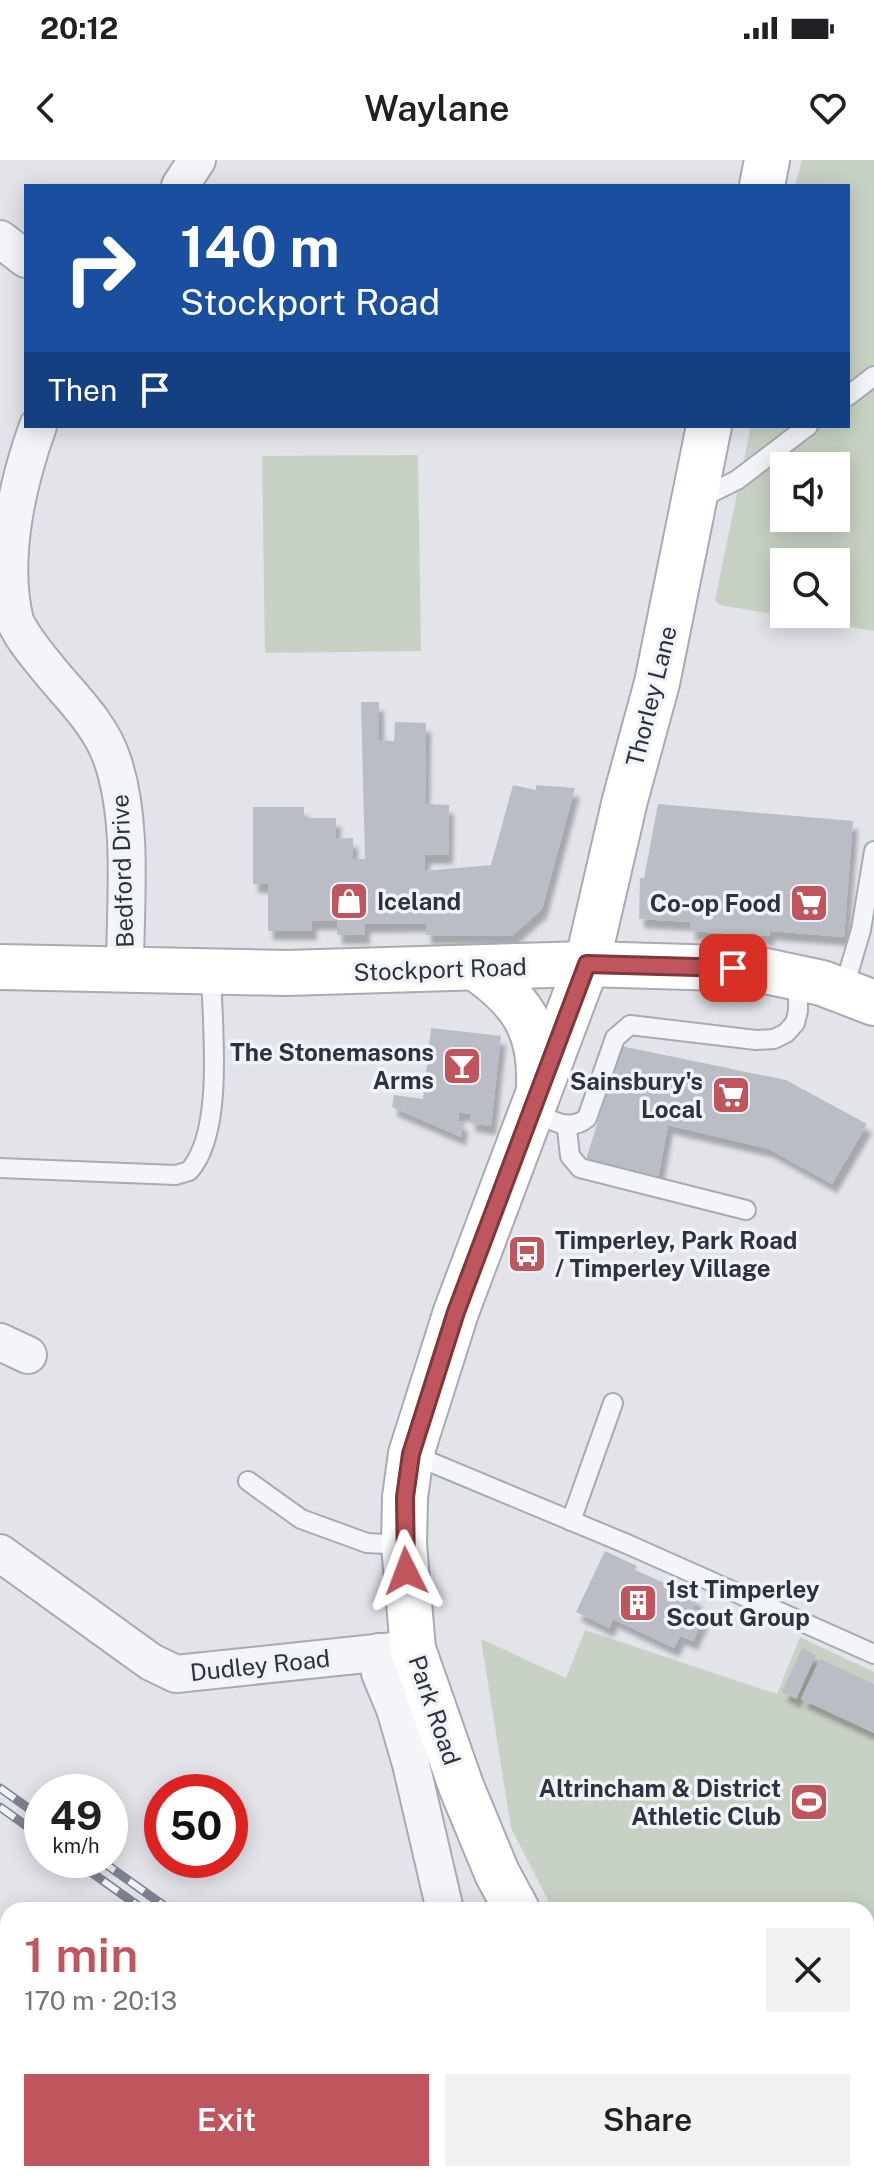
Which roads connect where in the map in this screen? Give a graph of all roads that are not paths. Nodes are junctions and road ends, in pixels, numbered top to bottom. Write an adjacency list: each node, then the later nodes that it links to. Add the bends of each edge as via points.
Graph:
1 (767, 160): 2 (main road)
2 (762, 184)
3 (0, 239): 4 (street)
4 (24, 257)
5 (874, 376): 6 (lane)
6 (850, 394)
7 (37, 428): 15 (street, Bedford Drive, via 11,510 5,549 8,599 29,645 99,731 112,757 124,809)
8 (709, 428): 10 (main road, Thorley Lane)
9 (805, 428): 10 (lane, via 737,480)
10 (693, 502): 12 (main road, Thorley Lane, via 657,683)
11 (874, 851): 18 (lane, via 861,930)
12 (587, 964): 14 (main road, Stockport Road); 17 (main road, Stockport Road, via 756,969); 19 (main road, Park Road)
13 (0, 967): 15 (main road, Stockport Road)
14 (476, 968): 16 (main road, Stockport Road); 19 (main road, Park Road, via 526,1016 540,1058)
15 (125, 971): 16 (main road, Stockport Road)
16 (211, 972): 20 (lane, via 214,1099 200,1155 189,1171 176,1175)
17 (798, 978): 18 (main road, Stockport Road); 19 (lane, via 798,1011 786,1033 769,1040 630,1025 612,1043 587,1118 580,1124)
18 (859, 997)
19 (544, 1108): 21 (lane, via 567,1129 570,1156 580,1168); 23 (main road, Park Road, via 456,1312)
20 (0, 1168)
21 (746, 1210)
22 (613, 1403): 25 (lane)
23 (411, 1454): 25 (lane); 26 (main road, Park Road)
24 (248, 1481): 26 (lane, via 301,1519 367,1543)
25 (571, 1521): 29 (lane)
26 (404, 1545): 28 (main road, Park Road)
27 (0, 1553): 28 (street, Dudley Road, via 151,1662 176,1674)
28 (396, 1650): 30 (street, Park Road, via 380,1673 411,1764); 31 (main road, Park Road)
29 (874, 1654)
30 (443, 1902)
31 (513, 1902)

